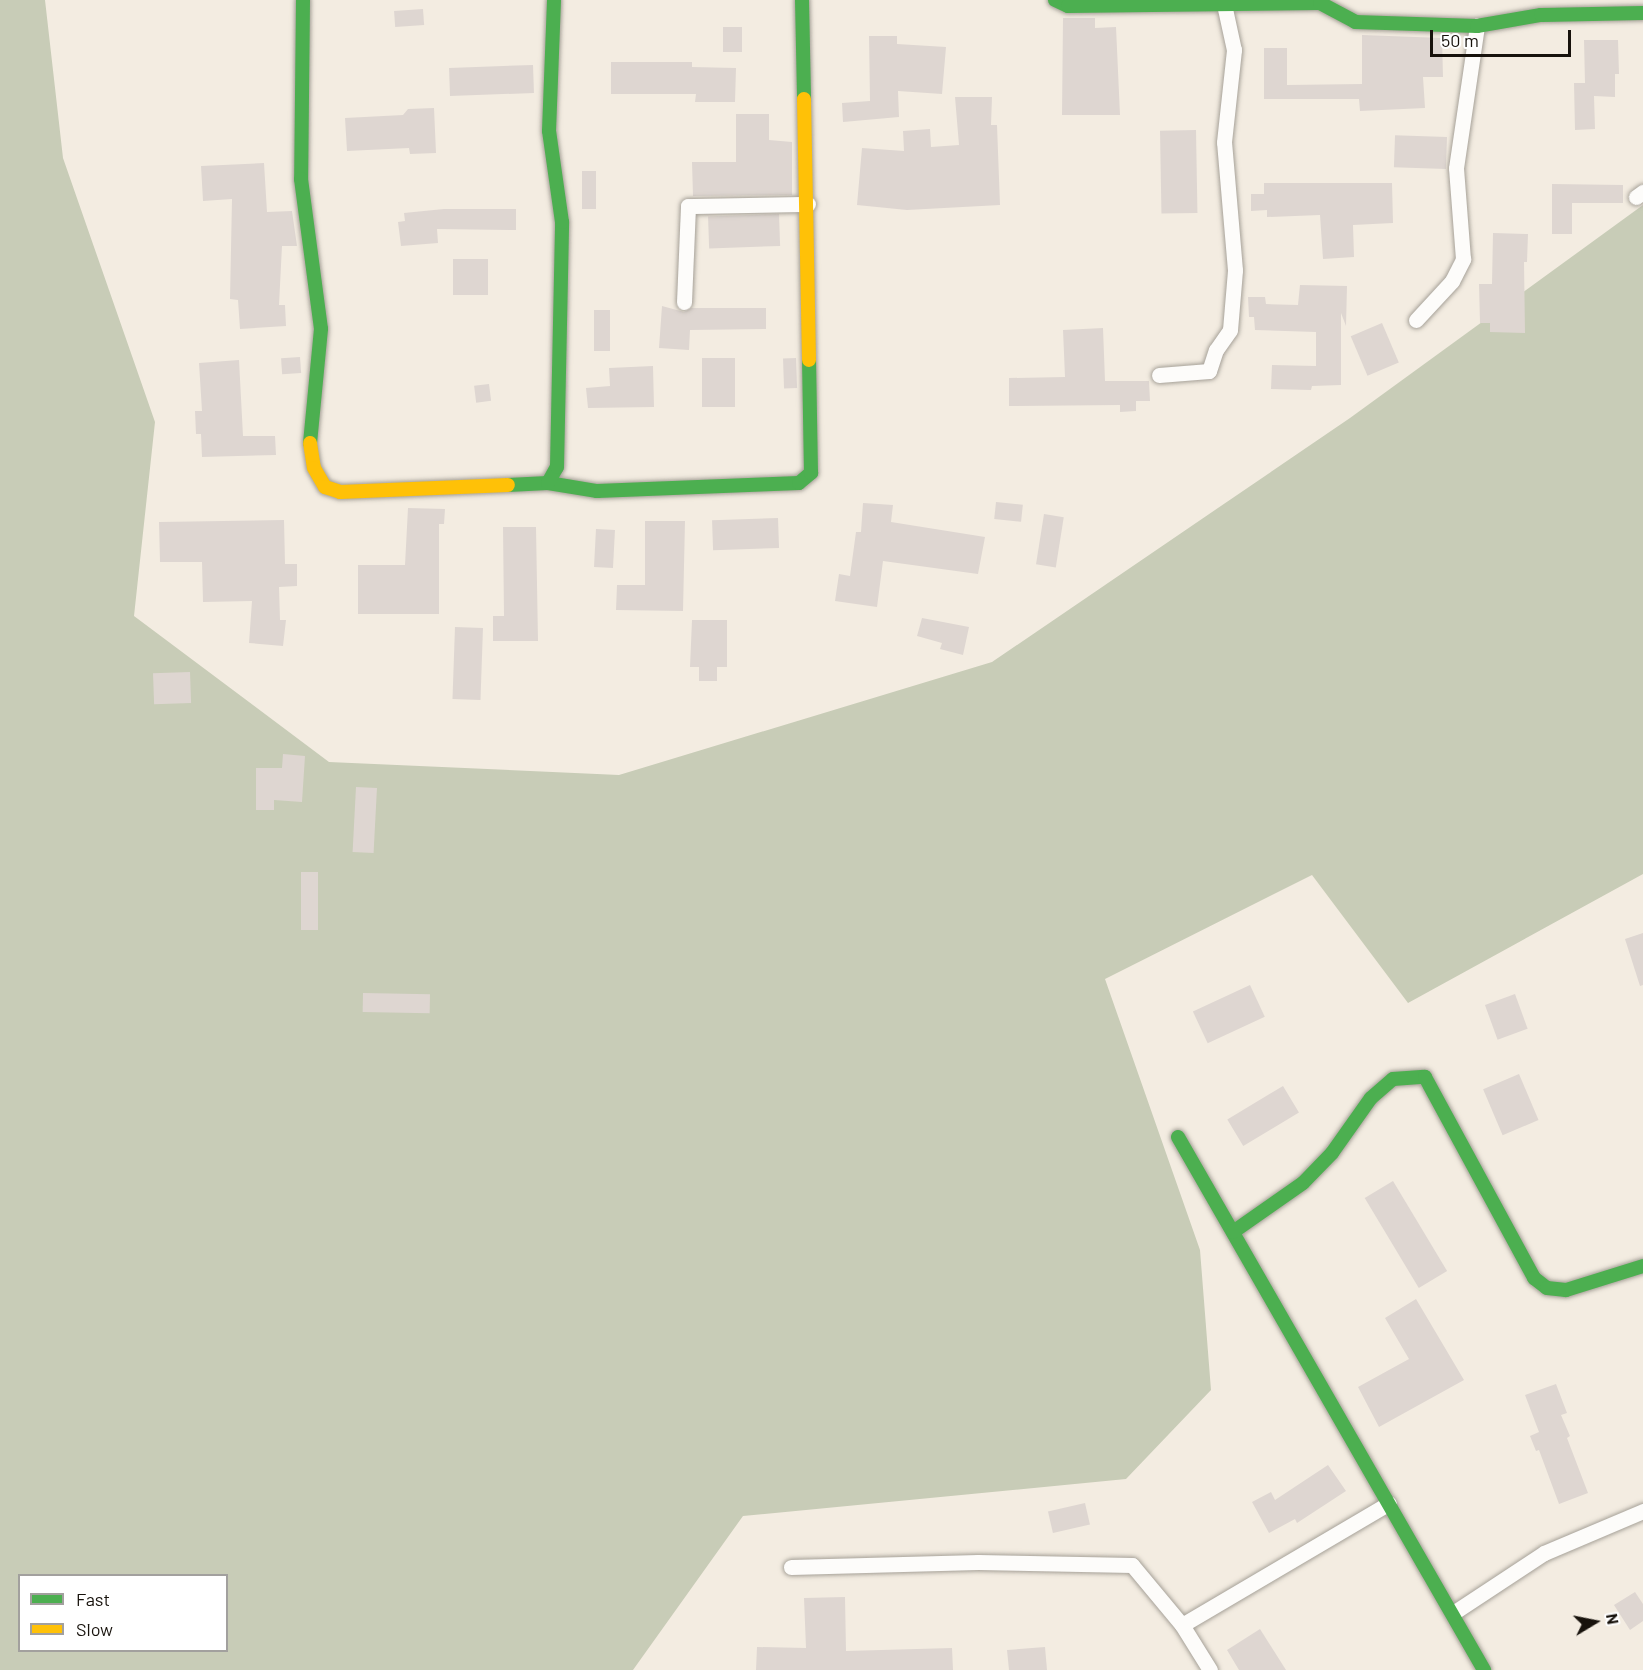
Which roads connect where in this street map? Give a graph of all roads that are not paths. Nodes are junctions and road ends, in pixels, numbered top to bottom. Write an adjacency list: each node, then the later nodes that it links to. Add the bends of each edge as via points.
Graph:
1 (303, 0): 12 (street, via 302,179 321,329 309,434 314,468 325,487 340,492)
2 (554, 0): 12 (street, via 549,131 562,222 561,434 557,467)
3 (802, 0): 8 (street)
4 (1063, 2): 5 (street)
5 (1224, 4): 7 (street, via 1320,3 1355,22); 11 (street, via 1234,50 1224,142 1235,270 1230,330 1216,350 1209,371)
6 (1643, 13): 7 (street, via 1541,15)
7 (1477, 26): 10 (street, via 1456,168 1463,259 1452,281)
8 (808, 204): 9 (street, via 688,206); 12 (street, via 811,473 799,483 661,490 597,491)
9 (684, 302)
10 (1416, 320)
11 (1159, 375)
12 (548, 483)
13 (1178, 1137): 14 (street)
14 (1233, 1232): 15 (street, via 1303,1183 1332,1153 1371,1098 1393,1079 1425,1077 1534,1278 1547,1288 1566,1290); 16 (street)
15 (1643, 1266)
16 (1389, 1503): 19 (street); 20 (street)
17 (1643, 1511): 19 (street, via 1544,1552)
18 (791, 1567): 20 (street, via 978,1562 1132,1565)
19 (1453, 1613): 22 (street)
20 (1182, 1625): 21 (street)
21 (1210, 1670)
22 (1484, 1670)

